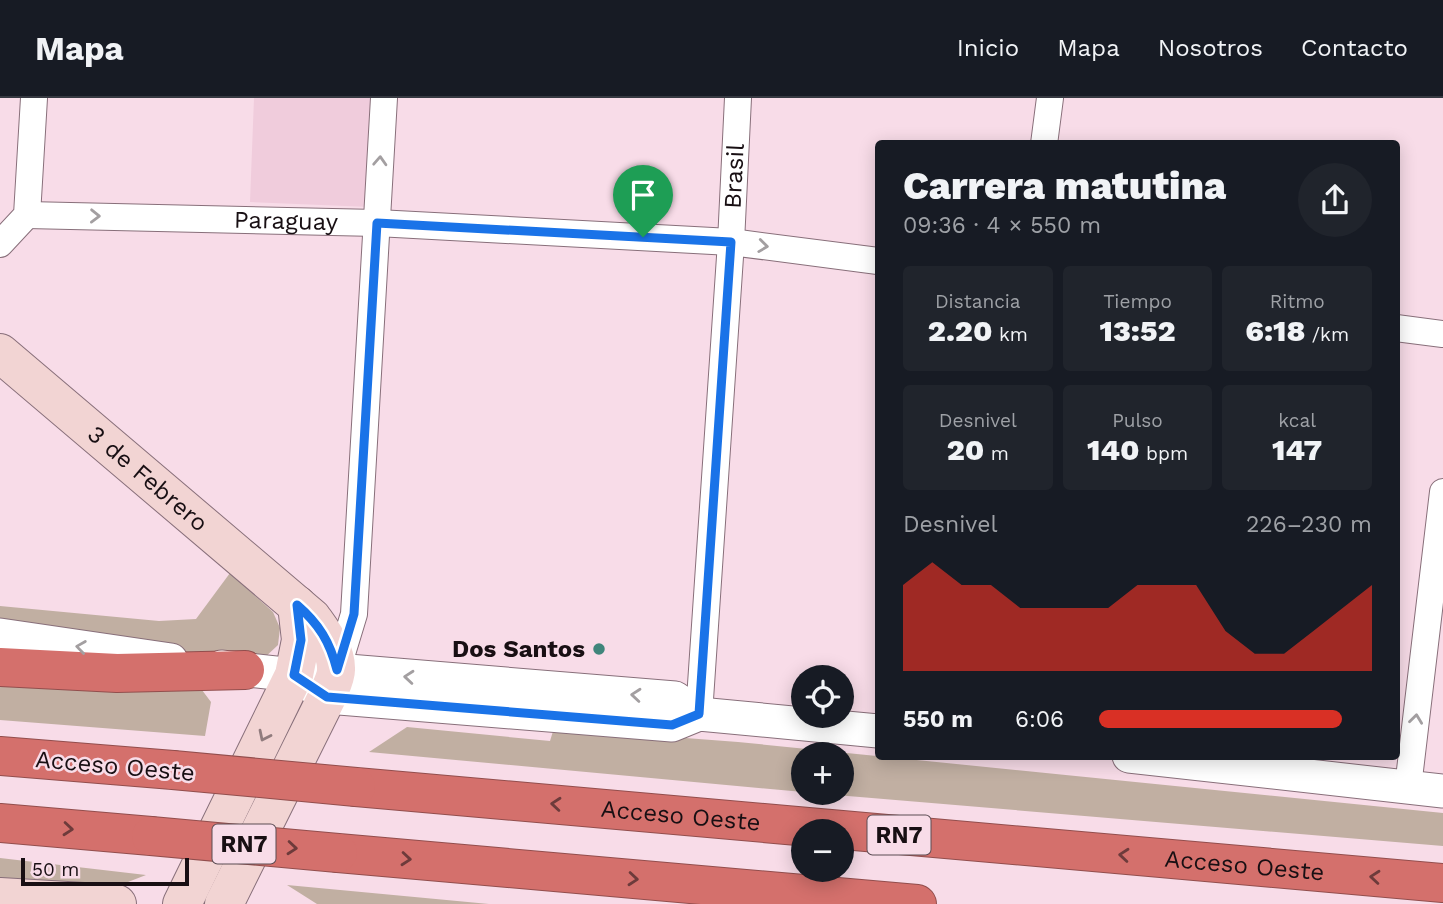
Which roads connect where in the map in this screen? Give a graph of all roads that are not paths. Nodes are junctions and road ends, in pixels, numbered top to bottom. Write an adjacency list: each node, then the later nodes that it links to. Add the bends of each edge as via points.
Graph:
1 (34, 98): 6 (street)
2 (384, 98): 7 (street, one-way to 2)
3 (738, 98): 8 (street, Brasil)
4 (1050, 98): 5 (street)
5 (1045, 140)
6 (27, 215): 7 (street, Paraguay, one-way to 7); 9 (street)
7 (377, 223): 8 (street, Paraguay); 20 (street, via 354,614)
8 (731, 242): 10 (street, Paraguay, one-way to 10); 21 (street, Brasil)
9 (0, 244)
10 (875, 261)
11 (1400, 329): 12 (street)
12 (1443, 334)
13 (5, 367): 15 (main road, 3 de Febrero)
14 (1443, 492): 25 (street, one-way to 14)
15 (297, 605): 19 (main road, via 301,640); 20 (main road, 3 de Febrero, via 324,633 332,651)
16 (0, 635): 18 (street, one-way to 16)
17 (0, 667): 18 (highway, via 117,674)
18 (245, 670): 19 (street)
19 (294, 675): 20 (street); 31 (main road, one-way to 31)
20 (332, 684): 21 (street, via 675,698); 32 (main road)
21 (699, 714): 22 (street)
22 (875, 731)
23 (0, 756): 28 (highway, Acceso Oeste / RN7, one-way to 23, bridge)
24 (1165, 760): 25 (street)
25 (1408, 787): 26 (street)
26 (1443, 791)
27 (0, 823): 33 (highway, RN7, one-way to 33, bridge)
28 (1443, 883)
29 (0, 897): 30 (main road)
30 (117, 904)
31 (182, 904)
32 (224, 904)
33 (917, 904)

